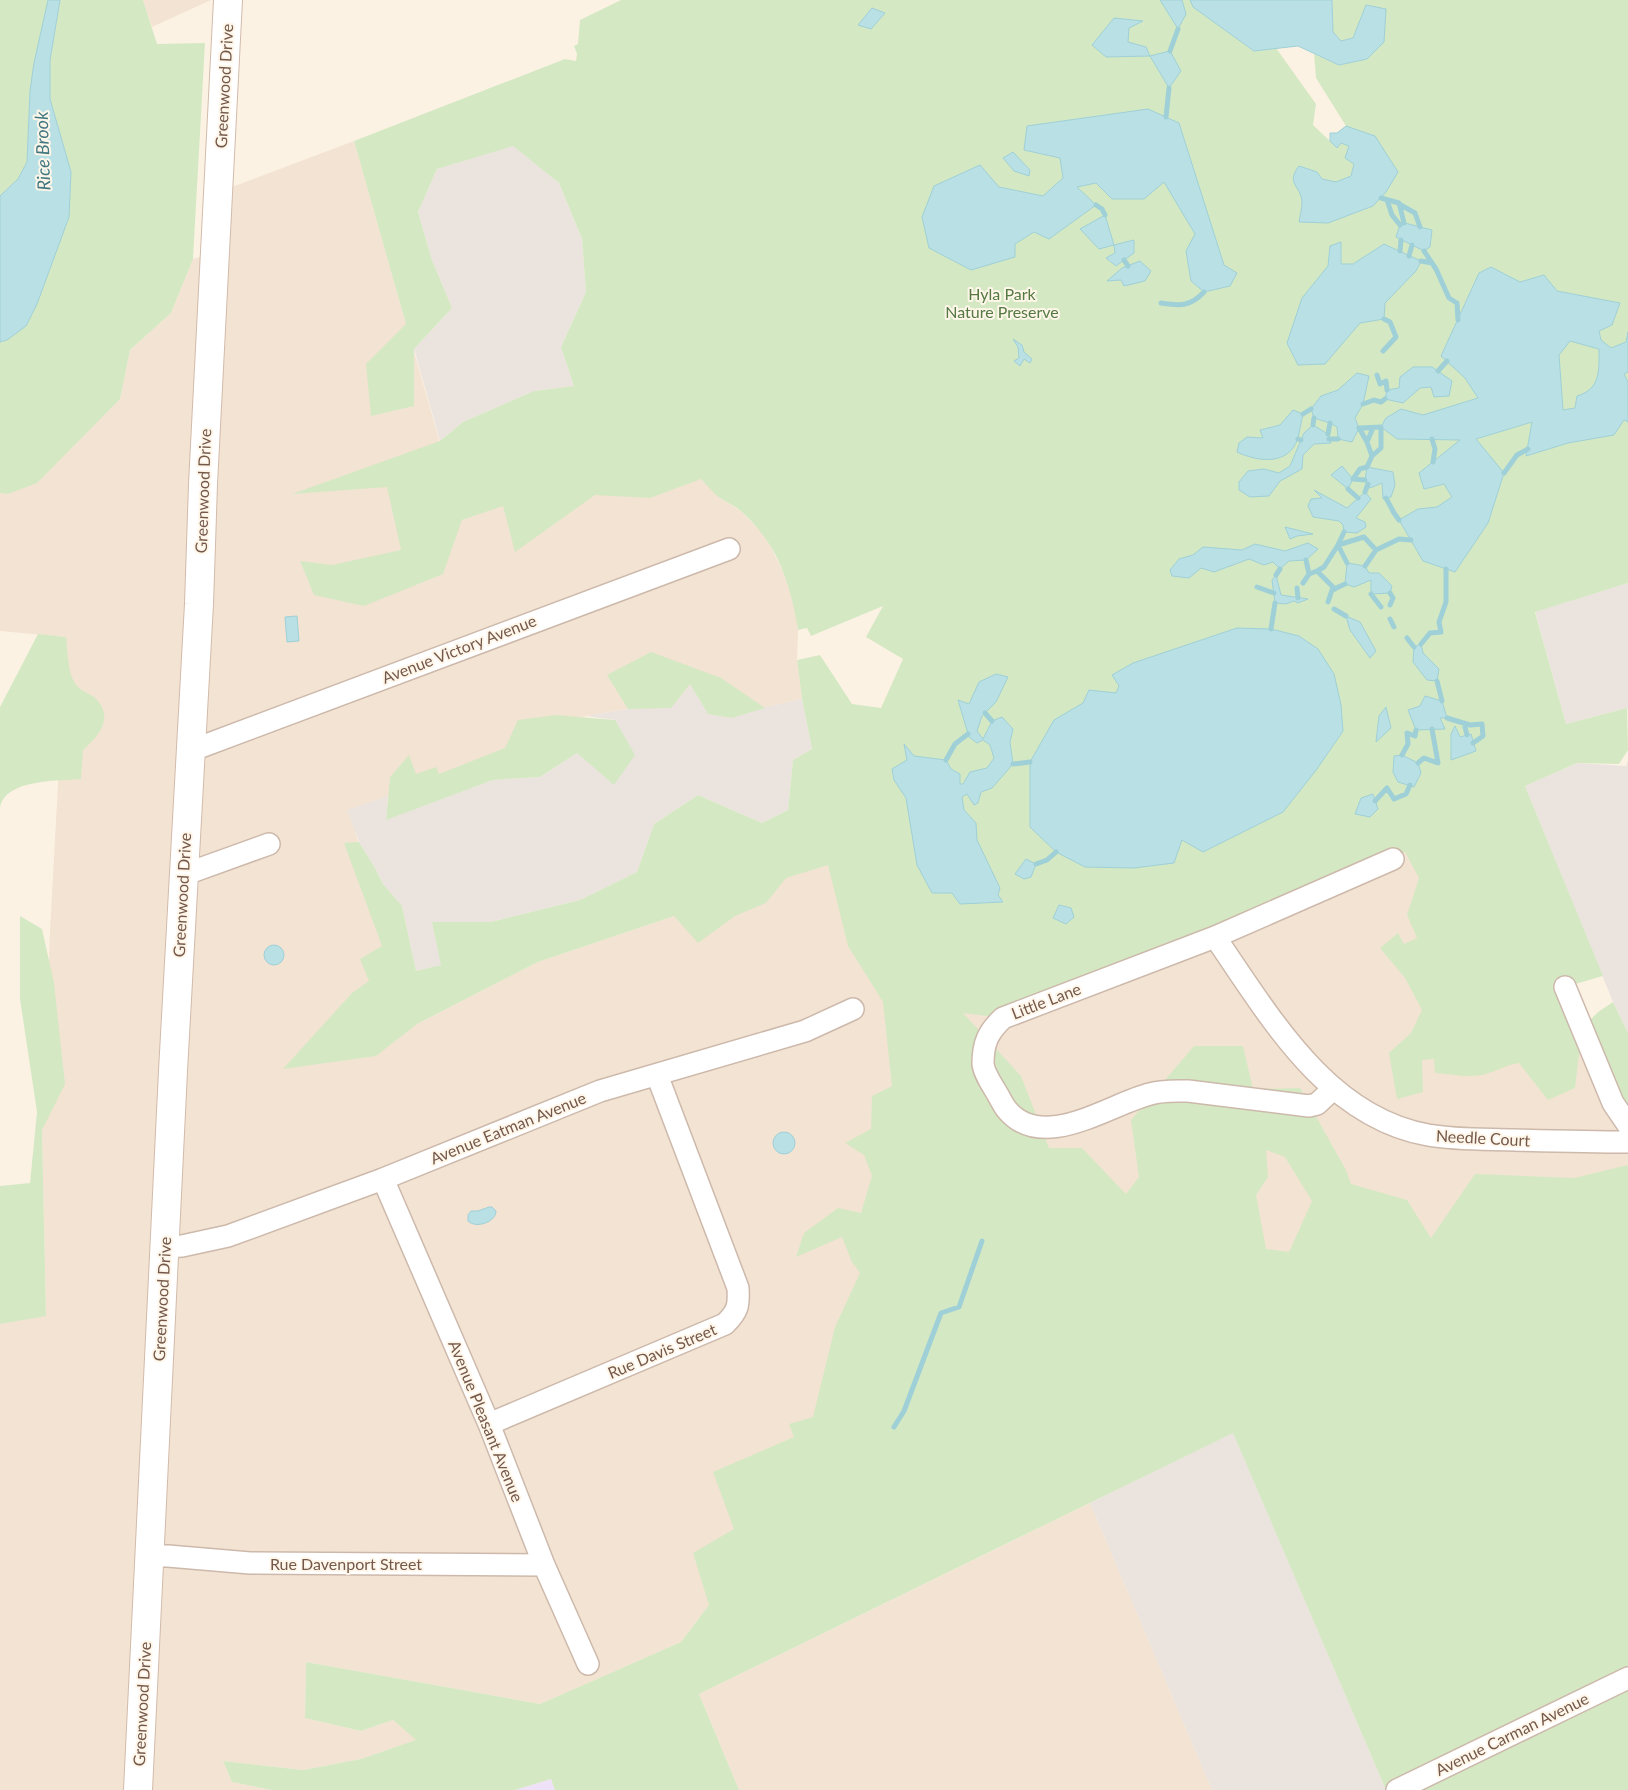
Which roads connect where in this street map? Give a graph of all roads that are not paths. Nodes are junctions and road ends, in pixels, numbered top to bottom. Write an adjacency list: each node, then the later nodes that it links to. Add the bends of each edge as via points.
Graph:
1 (228, 0): 3 (main road, Greenwood Drive)
2 (729, 549): 3 (street, Avenue Victory Avenue)
3 (190, 751): 6 (main road, Greenwood Drive)
4 (270, 844): 6 (street)
5 (1394, 859): 7 (street, Little Lane)
6 (183, 875): 15 (main road, Greenwood Drive)
7 (1216, 937): 11 (street, Needle Court, via 1294,1048); 11 (street, Little Lane, via 1004,1018 992,1028 986,1040 983,1061 1007,1110 1017,1120 1046,1128 1062,1126 1150,1094 1169,1091 1310,1106 1317,1104)
8 (1565, 987): 12 (street, via 1613,1103)
9 (853, 1008): 10 (street, Avenue Eatman Avenue, via 805,1031)
10 (657, 1075): 14 (street, Avenue Eatman Avenue, via 600,1091); 16 (street, Rue Davis Street, via 738,1288 739,1303 735,1314 725,1324)
11 (1333, 1089): 13 (street, Needle Court, via 1362,1109 1395,1125 1426,1134 1460,1139)
12 (1628, 1125)
13 (1628, 1142)
14 (383, 1179): 15 (street, Avenue Eatman Avenue, via 228,1236); 16 (street, Avenue Pleasant Avenue)
15 (164, 1248): 17 (main road, Greenwood Drive)
16 (489, 1424): 18 (street, Avenue Pleasant Avenue)
17 (150, 1556): 18 (street, Rue Davenport Street, via 250,1563); 21 (main road, Greenwood Drive)
18 (544, 1565): 19 (street, Avenue Pleasant Avenue)
19 (588, 1664)
20 (1628, 1678): 22 (street, Avenue Carman Avenue)
21 (138, 1790)
22 (1397, 1790)

